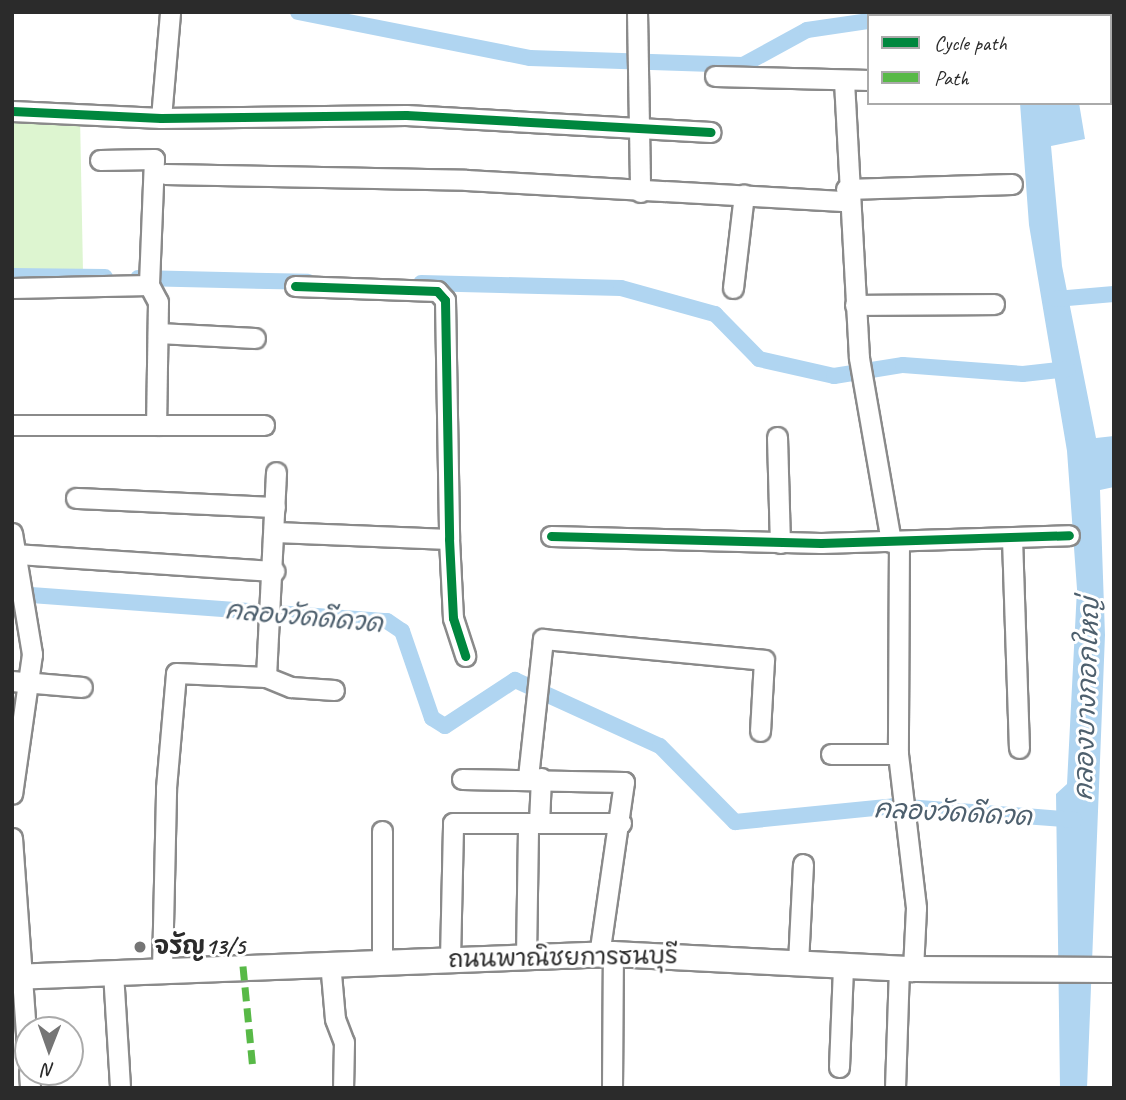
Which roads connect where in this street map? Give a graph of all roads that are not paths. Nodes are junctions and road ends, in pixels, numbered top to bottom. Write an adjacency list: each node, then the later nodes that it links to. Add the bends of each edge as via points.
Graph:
1 (170, 12): 7 (street)
2 (637, 12): 8 (street)
3 (715, 76): 5 (street)
4 (867, 80): 5 (street)
5 (844, 81): 15 (street)
6 (12, 111): 7 (street)
7 (161, 118): 8 (street, via 406,115)
8 (640, 132): 9 (street); 13 (street)
9 (711, 132)
10 (100, 160): 16 (street, via 153,159)
11 (165, 174): 13 (street, via 466,180)
12 (1012, 184): 15 (street)
13 (640, 192): 14 (street)
14 (744, 195): 15 (street); 19 (street)
15 (846, 195): 21 (street)
16 (149, 278): 18 (street); 22 (street, via 158,302)
17 (295, 286): 36 (street, via 437,291 445,300)
18 (12, 288)
19 (733, 288)
20 (994, 304): 21 (street)
21 (855, 305): 37 (street, via 864,397)
22 (158, 333): 23 (street); 25 (street)
23 (256, 338)
24 (12, 425): 25 (street)
25 (156, 425): 26 (street)
26 (264, 425)
27 (777, 437): 38 (street)
28 (276, 472): 30 (street)
29 (76, 498): 30 (street)
30 (275, 507): 31 (street)
31 (275, 532): 36 (street); 40 (street)
32 (12, 533): 39 (street)
33 (1069, 535): 35 (street)
34 (551, 536): 38 (street)
35 (1012, 538): 37 (street); 47 (street)
36 (449, 539): 41 (street, via 453,618)
37 (895, 541): 38 (street); 49 (street)
38 (779, 543)
39 (16, 554): 40 (street); 43 (street, via 31,629)
40 (274, 571): 42 (street)
41 (465, 656)
42 (266, 677): 45 (street, via 291,687); 66 (street, via 176,673 166,788)
43 (20, 682): 44 (street); 52 (street)
44 (82, 687)
45 (334, 690)
46 (760, 731): 50 (street, via 764,660 543,639)
47 (1019, 748)
48 (831, 754): 49 (street)
49 (898, 754): 65 (street, via 916,908)
50 (534, 778): 51 (street); 53 (street); 54 (street, via 618,779 625,789)
51 (462, 779)
52 (12, 792)
53 (533, 823): 54 (street); 59 (street); 60 (street, via 453,824)
54 (621, 823): 58 (street)
55 (382, 831): 61 (street)
56 (13, 850): 69 (street)
57 (803, 864): 63 (street)
58 (606, 955): 59 (main road, ถนนพาณิชยการธนบุรี); 63 (main road, ถนนพาณิชยการธนบุรี); 74 (street)
59 (526, 957): 60 (main road, ถนนพาณิชยการธนบุรี)
60 (450, 959): 61 (main road, ถนนพาณิชยการธนบุรี)
61 (382, 960): 62 (main road, ถนนพาณิชยการธนบุรี)
62 (330, 962): 66 (main road, ถนนพาณิชยการธนบุรี); 73 (street, via 335,1019 344,1042)
63 (798, 963): 64 (main road, ถนนพาณิชยการธนบุรี)
64 (842, 966): 65 (main road, ถนนพาณิชยการธนบุรี); 71 (street)
65 (906, 968): 67 (main road, ถนนพาณิชยการธนบุรี); 75 (street)
66 (162, 970): 68 (main road, ถนนพาณิชยการธนบุรี)
67 (1114, 970)
68 (113, 972): 69 (main road, ถนนพาณิชยการธนบุรี); 72 (street)
69 (18, 977): 70 (street)
70 (23, 1016)
71 (839, 1067)
72 (120, 1088)
73 (343, 1088)
74 (612, 1088)
75 (895, 1088)

